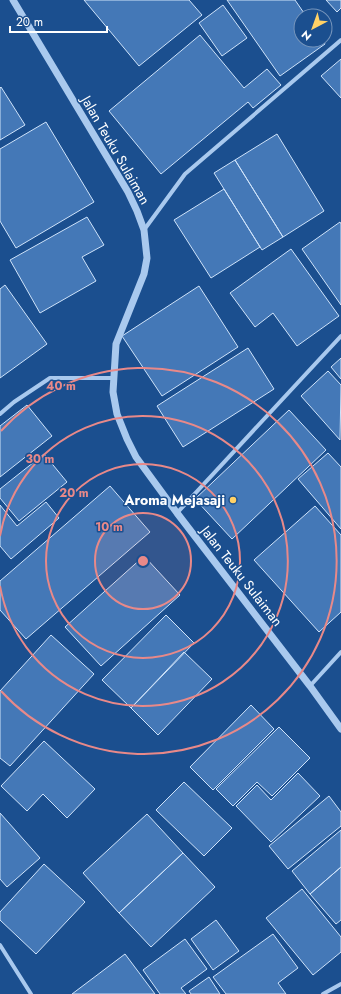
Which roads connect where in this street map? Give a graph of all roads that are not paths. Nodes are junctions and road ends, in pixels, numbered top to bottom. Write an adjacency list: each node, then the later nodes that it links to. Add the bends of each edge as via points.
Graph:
1 (13, 0): 3 (street, Jalan Teuku Sulaiman, via 128,192)
2 (341, 40): 3 (street, via 185,174)
3 (144, 230): 5 (street, Jalan Teuku Sulaiman, via 148,258 116,344)
4 (341, 336): 7 (street)
5 (114, 378): 6 (street, via 50,378); 7 (street, Jalan Teuku Sulaiman, via 113,392 127,439 136,457)
6 (0, 414)
7 (177, 513): 9 (street, Jalan Teuku Sulaiman)
8 (341, 652): 9 (street)
9 (310, 686): 10 (street, Jalan Teuku Sulaiman)
10 (341, 729)
11 (0, 945): 13 (street)
12 (341, 984): 14 (street)
13 (32, 994)
14 (323, 994)

